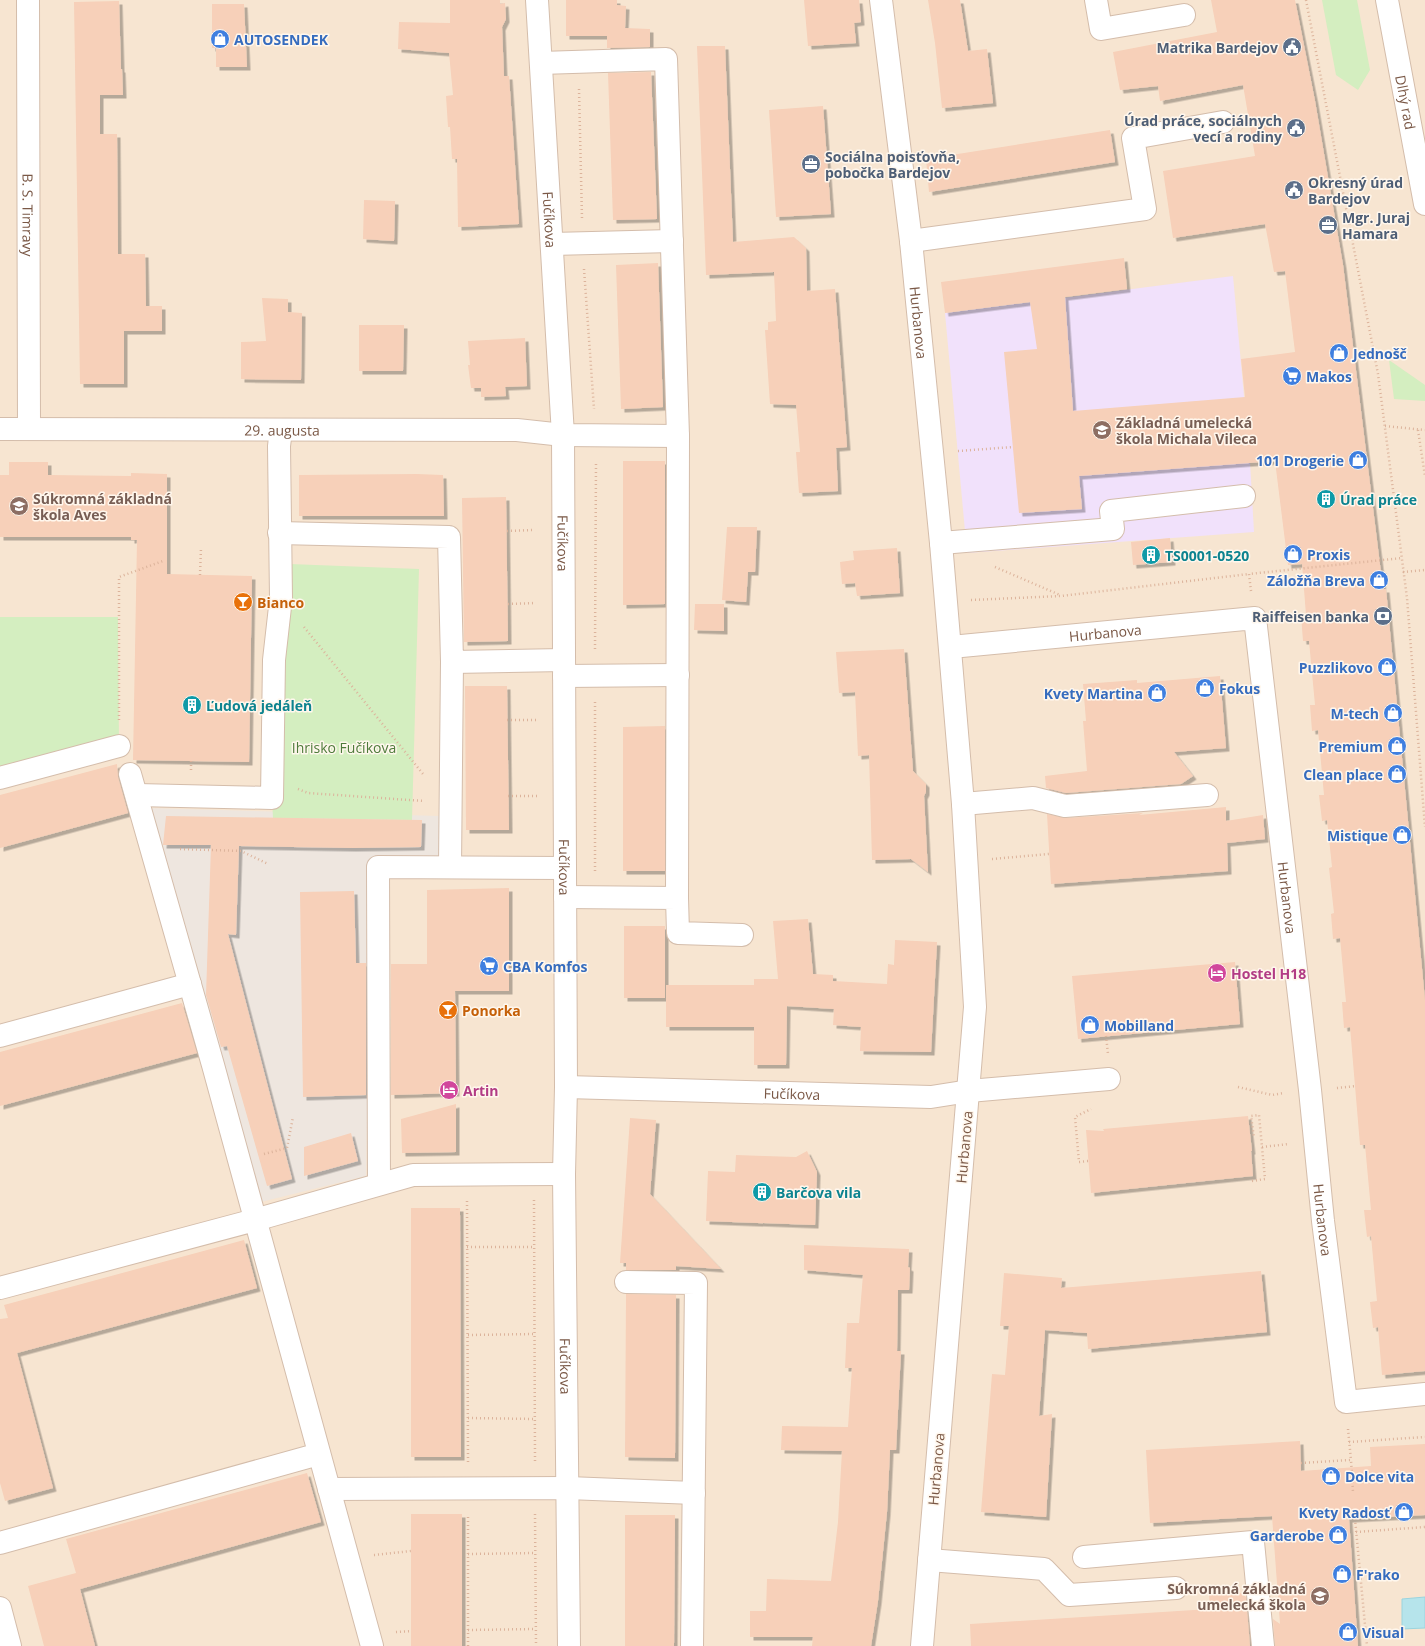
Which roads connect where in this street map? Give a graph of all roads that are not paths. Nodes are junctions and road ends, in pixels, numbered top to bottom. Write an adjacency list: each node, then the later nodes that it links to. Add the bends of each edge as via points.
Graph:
1 (28, 0): 14 (street, B. S. Timravy)
2 (537, 0): 7 (street, Fučíkova)
3 (881, 0): 11 (street, Hurbanova)
4 (1096, 0): 6 (street, via 1101,29)
5 (1386, 0): 9 (street, Dlhý rad)
6 (1184, 15)
7 (541, 63): 10 (street, via 666,59); 12 (street, Fučíkova)
8 (1223, 122): 11 (street, via 1133,138 1145,209)
9 (1425, 204)
10 (672, 241): 12 (street); 17 (street)
11 (911, 241): 20 (street, Hurbanova)
12 (552, 244): 16 (street, Fučíkova)
13 (0, 429): 14 (street, 29. augusta)
14 (29, 429): 15 (street, 29. augusta)
15 (281, 430): 16 (street, 29. augusta, via 517,430); 19 (street)
16 (563, 435): 17 (street, 29. augusta); 23 (street, Fučíkova)
17 (678, 436): 24 (street)
18 (1244, 496): 20 (street, via 1111,511 1113,529)
19 (279, 534): 22 (street, via 449,537); 29 (street, via 281,598 274,660 272,798)
20 (942, 543): 21 (street, Hurbanova)
21 (951, 647): 30 (street, Hurbanova); 46 (street, Hurbanova, via 1255,618 1346,1402)
22 (452, 662): 23 (street); 31 (street)
23 (564, 668): 24 (street); 32 (street, Fučíkova)
24 (678, 675): 34 (street)
25 (119, 746): 27 (street)
26 (130, 774): 29 (street)
27 (0, 778)
28 (1207, 794): 30 (street, via 1065,806 1033,798)
29 (137, 795): 36 (street)
30 (963, 804): 40 (street, Hurbanova, via 975,1006)
31 (450, 868): 32 (street); 42 (street, via 378,867)
32 (565, 868): 33 (street, Fučíkova)
33 (565, 897): 34 (street); 39 (street, Fučíkova)
34 (677, 898): 35 (street, via 678,933)
35 (742, 935)
36 (190, 984): 37 (street); 43 (street)
37 (0, 1036)
38 (1109, 1079): 40 (street, Fučíkova)
39 (566, 1087): 40 (street, Fučíkova, via 931,1097); 41 (street, Fučíkova)
40 (969, 1091): 53 (street, Hurbanova)
41 (564, 1174): 42 (street, via 413,1174); 48 (street, Fučíkova)
42 (379, 1184): 43 (street)
43 (255, 1220): 45 (street); 47 (street)
44 (626, 1282): 50 (street, via 696,1283)
45 (0, 1288)
46 (1425, 1394)
47 (319, 1454): 49 (street); 51 (street)
48 (568, 1488): 49 (street); 50 (street); 58 (street, Fučíkova)
49 (329, 1489): 57 (street)
50 (694, 1493): 59 (street)
51 (0, 1543)
52 (1084, 1557): 61 (street, via 1253,1542)
53 (929, 1560): 54 (street, via 1044,1569 1069,1595); 60 (street, Hurbanova)
54 (1176, 1588)
55 (0, 1608): 56 (street)
56 (10, 1646)
57 (372, 1646)
58 (569, 1646)
59 (692, 1646)
60 (922, 1646)
61 (1263, 1646)

